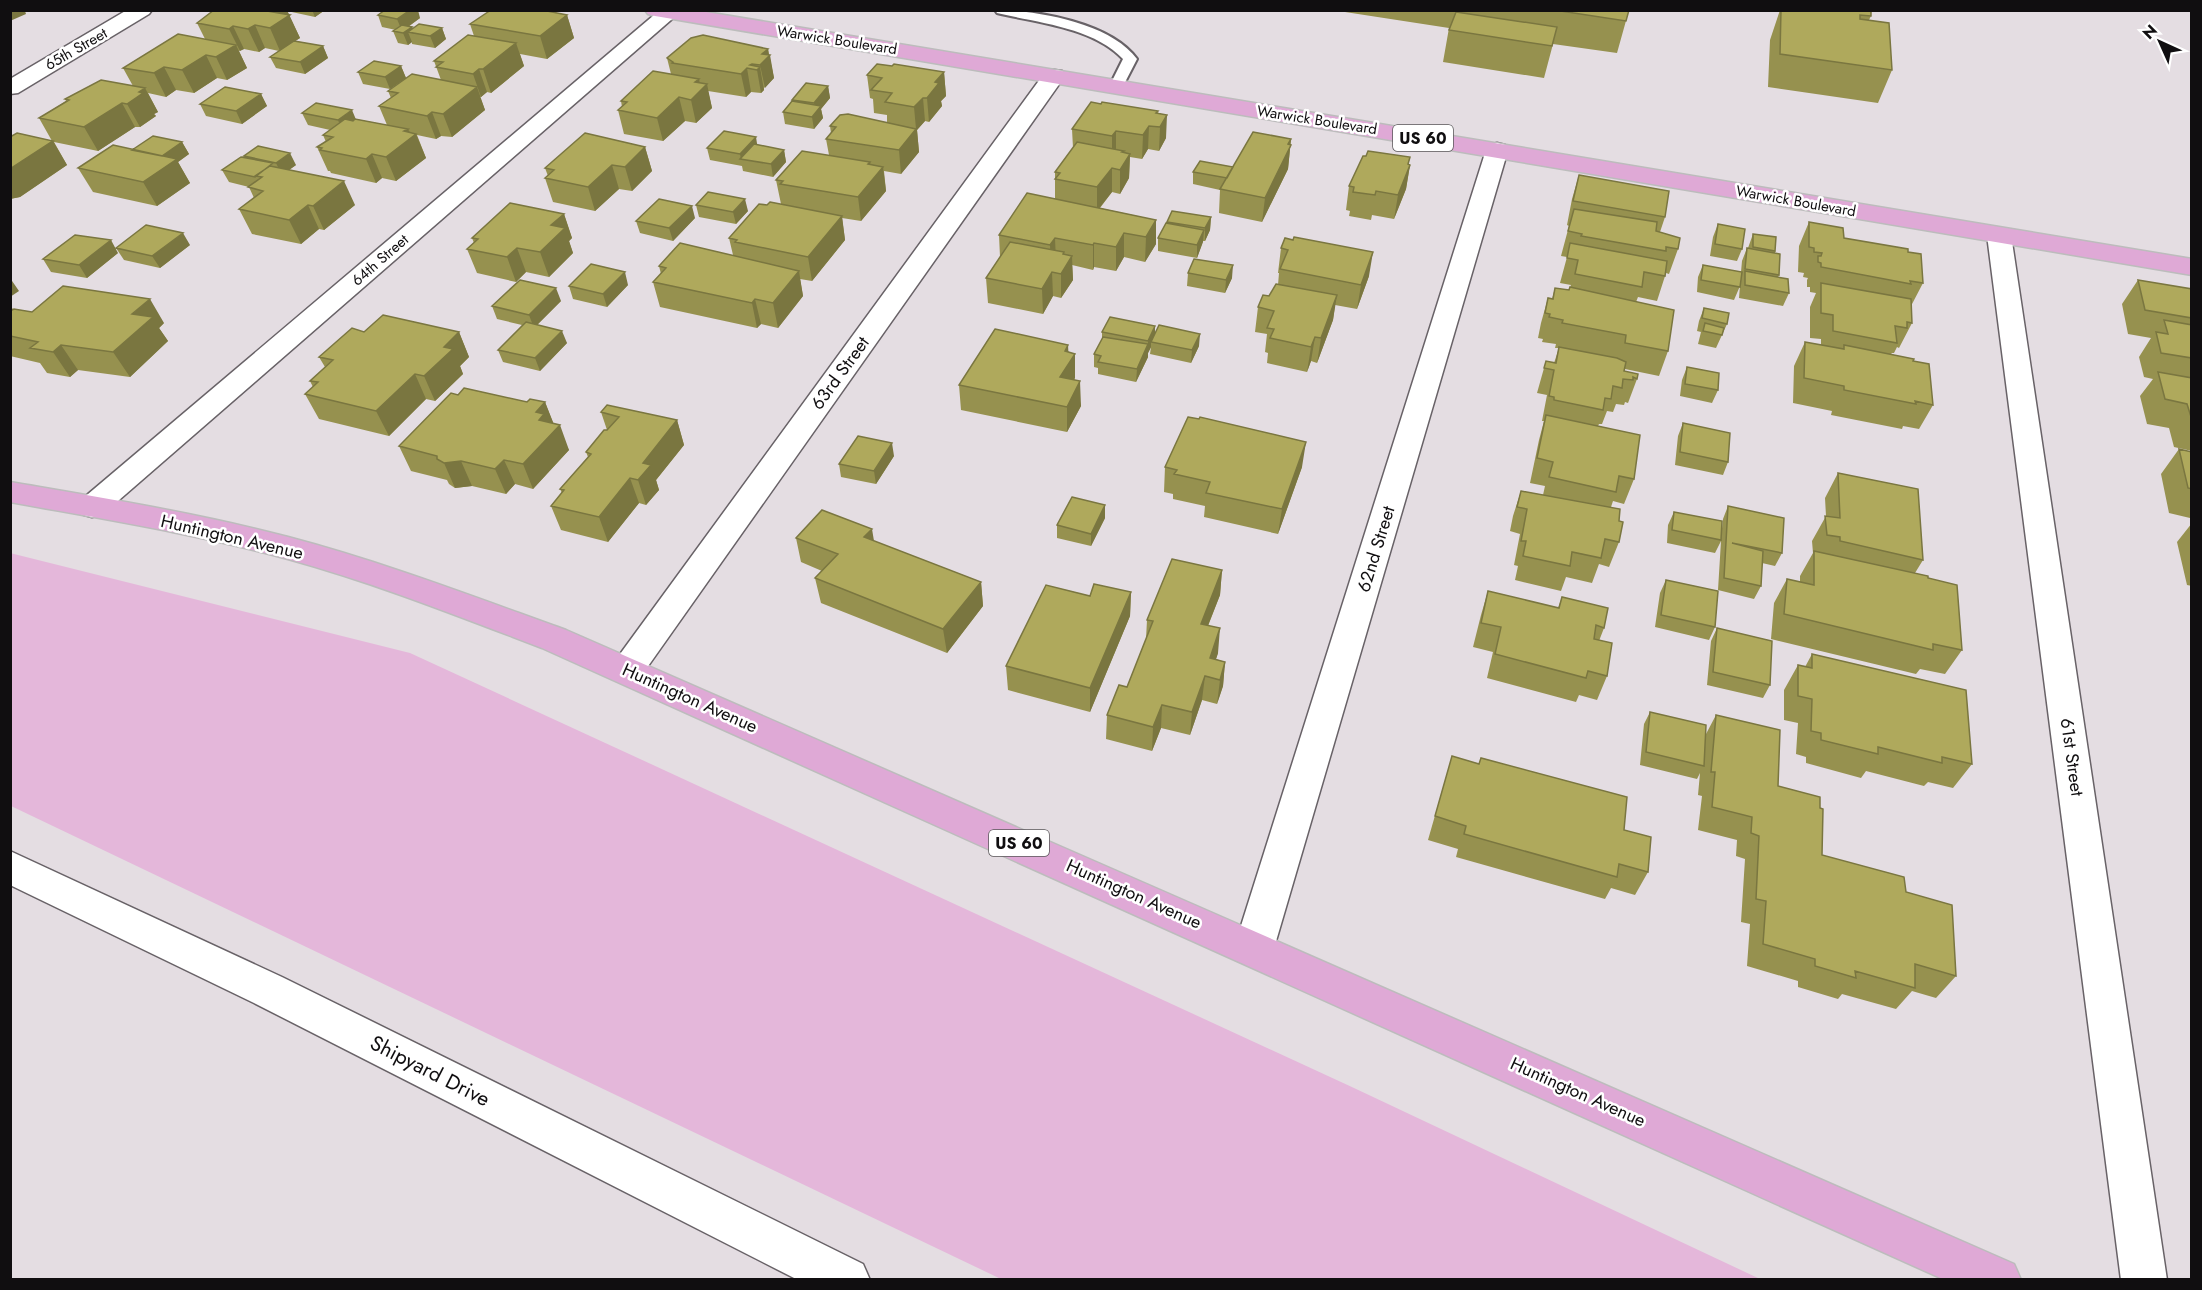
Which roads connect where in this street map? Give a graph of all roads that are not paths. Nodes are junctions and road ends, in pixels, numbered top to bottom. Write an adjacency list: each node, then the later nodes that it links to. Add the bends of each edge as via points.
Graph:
1 (142, 10): 6 (street, 65th Street)
2 (1002, 10): 5 (lane, via 1044,18 1109,43 1128,56)
3 (662, 12): 4 (main road, Warwick Boulevard / US 60); 11 (street, 64th Street)
4 (1054, 76): 5 (main road, Warwick Boulevard / US 60); 12 (street, 63rd Street)
5 (1116, 87): 7 (main road, Warwick Boulevard / US 60)
6 (10, 88)
7 (1497, 150): 8 (main road, Warwick Boulevard / US 60); 14 (street, 62nd Street)
8 (1999, 235): 9 (main road, Warwick Boulevard / US 60); 17 (street, 61st Street)
9 (2192, 267)
10 (10, 492): 11 (main road, Huntington Avenue / US 60)
11 (92, 507): 12 (main road, Huntington Avenue / US 60, via 287,548 398,582)
12 (627, 670): 14 (main road, Huntington Avenue / US 60)
13 (10, 867): 15 (street, Shipyard Drive, via 268,990)
14 (1254, 948): 16 (main road, Huntington Avenue / US 60)
15 (847, 1280)
16 (1998, 1280)
17 (2144, 1280)

